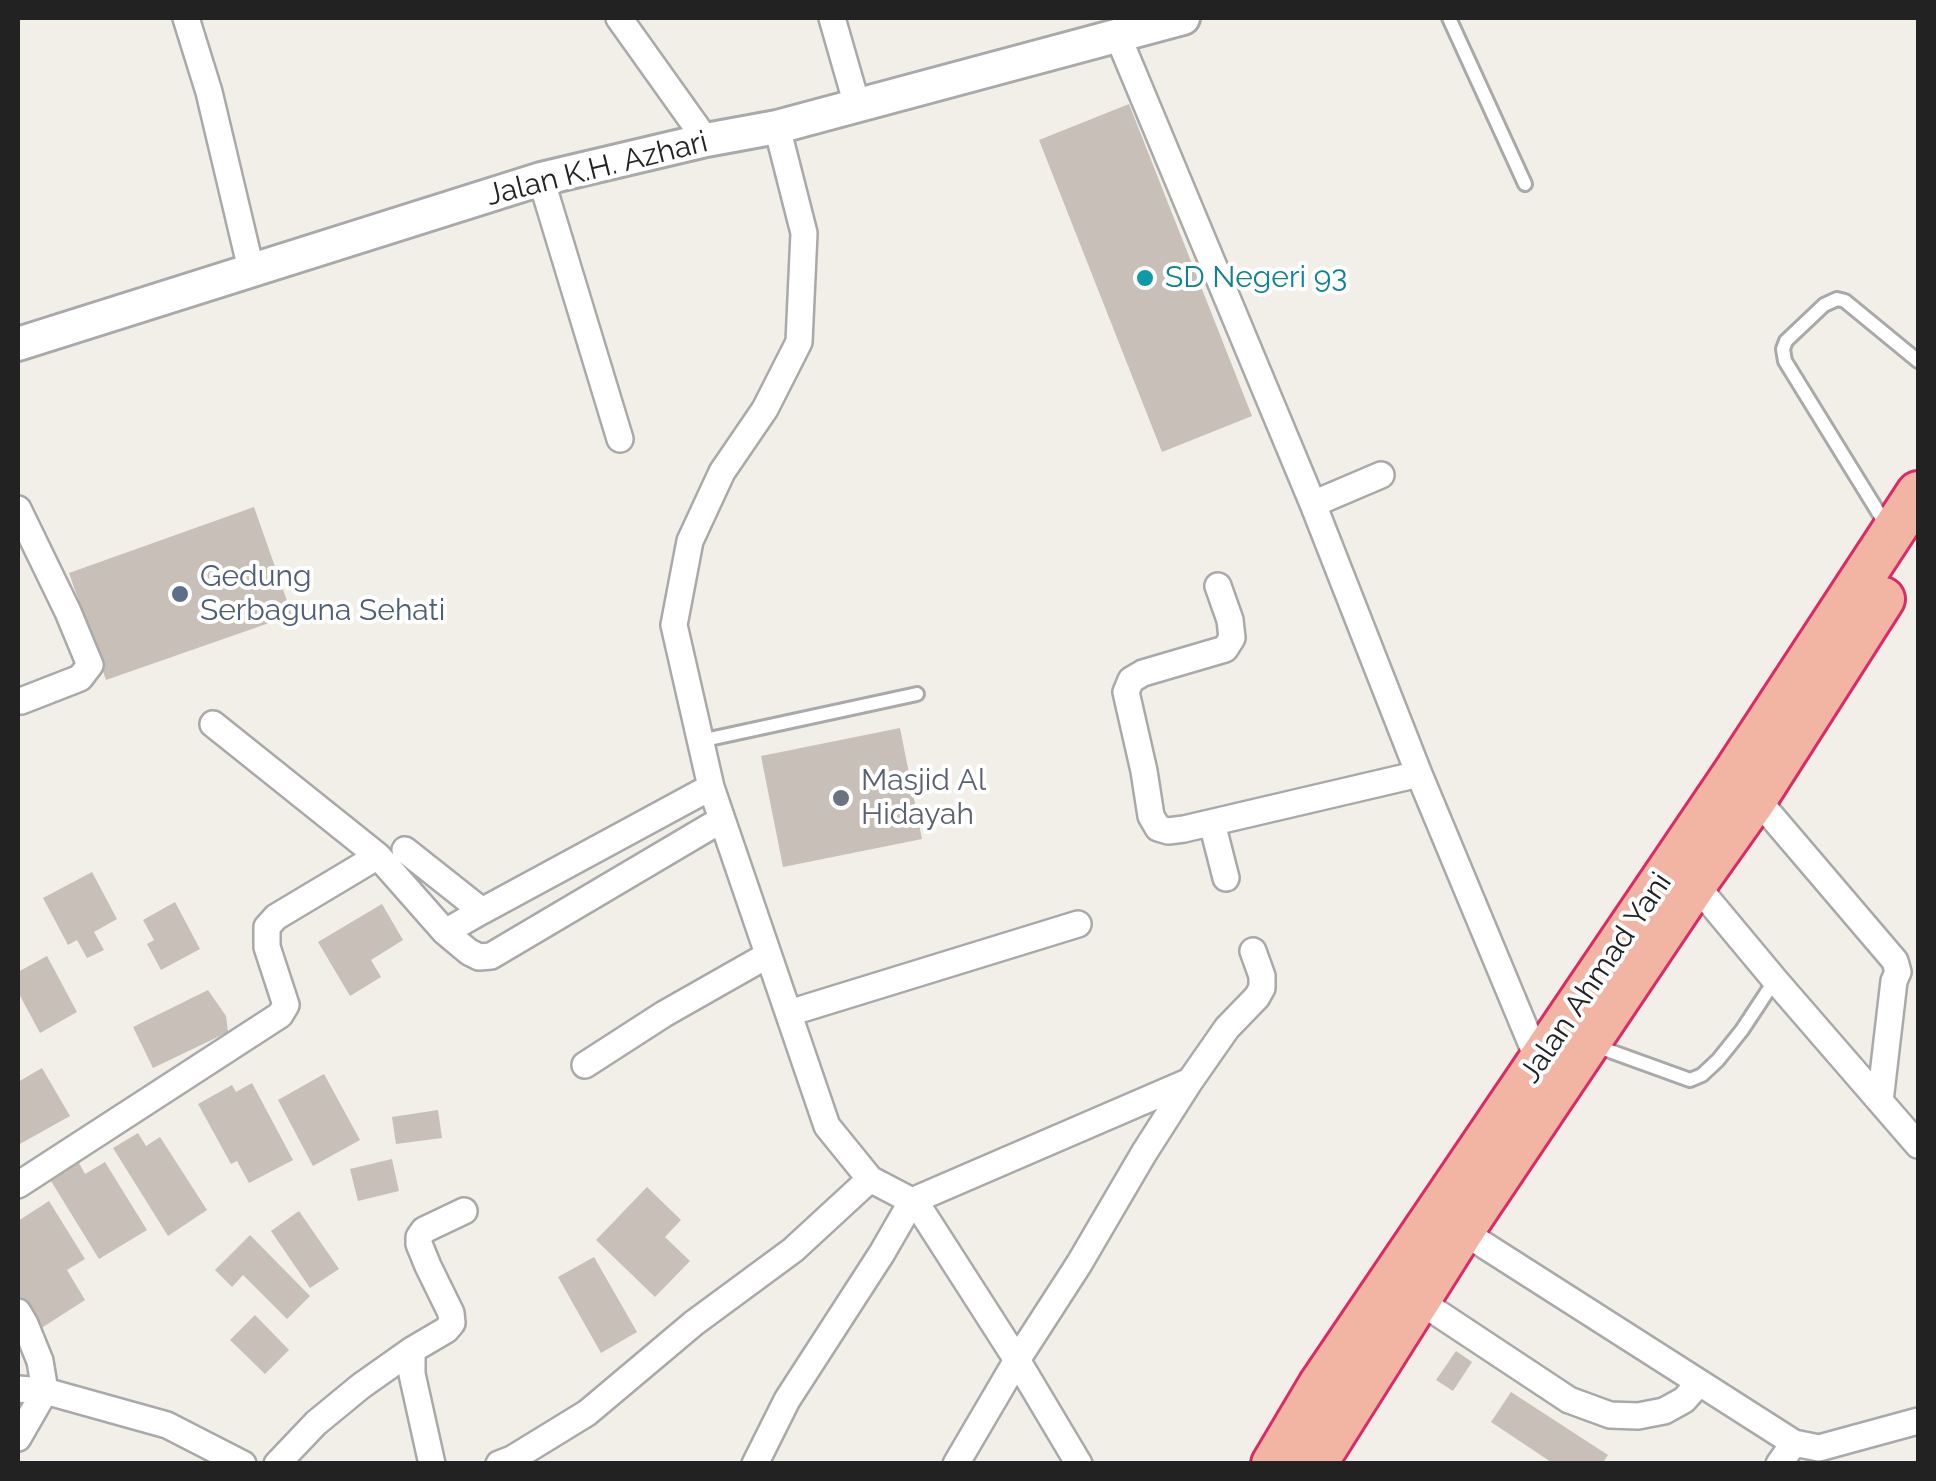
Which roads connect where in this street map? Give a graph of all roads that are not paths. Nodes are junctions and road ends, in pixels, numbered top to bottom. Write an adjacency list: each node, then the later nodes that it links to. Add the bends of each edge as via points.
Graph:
1 (186, 18): 12 (street)
2 (619, 18): 9 (street)
3 (832, 18): 7 (street)
4 (1183, 18): 6 (street, Jalan K.H. Azhari)
5 (1449, 18): 11 (lane)
6 (1117, 34): 7 (street, Jalan K.H. Azhari); 18 (street)
7 (858, 105): 8 (street, Jalan K.H. Azhari)
8 (776, 128): 9 (street, Jalan K.H. Azhari); 25 (street, via 804,233 798,342 690,541 674,625)
9 (706, 140): 10 (street, Jalan K.H. Azhari)
10 (541, 180): 12 (street, Jalan K.H. Azhari); 15 (street)
11 (1525, 184)
12 (251, 269): 13 (street, Jalan K.H. Azhari)
13 (18, 344)
14 (1918, 362): 20 (lane, via 1837,299 1783,349)
15 (620, 438)
16 (1381, 474): 18 (street)
17 (1918, 492): 20 (highway, Jalan Ahmad Yani)
18 (1313, 504): 26 (street)
19 (18, 509): 23 (street, via 90,665 80,678)
20 (1905, 539): 28 (highway, Jalan Ahmad Yani); 43 (highway, Jalan Ahmad Yani, via 1734,774)
21 (1218, 586): 30 (street, via 1230,620 1232,638 1225,648 1143,674 1126,692 1158,828)
22 (917, 694): 25 (lane)
23 (21, 701)
24 (213, 724): 32 (street)
25 (700, 741): 27 (street)
26 (1419, 774): 30 (street); 43 (street)
27 (711, 787): 29 (street); 35 (street)
28 (1756, 798): 34 (highway, Jalan Ahmad Yani); 46 (street, via 1895,961)
29 (721, 820): 37 (street, via 490,956 469,952); 39 (street)
30 (1212, 822): 33 (street)
31 (405, 850): 35 (street)
32 (378, 856): 37 (street); 49 (street, via 267,927 286,1005 280,1016)
33 (1226, 878)
34 (1696, 884): 40 (street); 42 (highway, Jalan Ahmad Yani)
35 (482, 912): 37 (street)
36 (1078, 924): 41 (street)
37 (444, 932)
38 (1253, 952): 45 (street, via 1262,988)
39 (768, 955): 41 (street); 44 (street)
40 (1775, 980): 42 (lane, via 1718,1060 1690,1080); 46 (street)
41 (789, 1013): 48 (street, via 828,1126)
42 (1588, 1044): 52 (highway, Jalan Ahmad Yani)
43 (1539, 1062): 70 (highway, Jalan Ahmad Yani)
44 (585, 1065)
45 (1190, 1081): 50 (street); 56 (street)
46 (1880, 1101): 47 (street)
47 (1918, 1145)
48 (870, 1179): 50 (street); 66 (street, via 587,1414)
49 (18, 1185)
50 (912, 1202): 56 (street); 67 (street, via 788,1400)
51 (464, 1211): 55 (street, via 419,1236 452,1323)
52 (1462, 1231): 53 (highway, Jalan Ahmad Yani); 57 (street)
53 (1418, 1300): 57 (street, via 1570,1400 1610,1415 1664,1410); 71 (highway, Jalan Ahmad Yani)
54 (18, 1312): 59 (street)
55 (412, 1350): 64 (street, via 316,1423); 65 (street)
56 (1017, 1360): 68 (street); 69 (street)
57 (1699, 1383): 62 (street)
58 (18, 1389): 59 (street)
59 (45, 1391): 61 (street); 63 (street, via 167,1425)
60 (1918, 1422): 62 (street)
61 (18, 1438)
62 (1797, 1452): 72 (street)
63 (243, 1464)
64 (277, 1464)
65 (432, 1464)
66 (499, 1464)
67 (756, 1464)
68 (956, 1464)
69 (1079, 1464)
70 (1273, 1464)
71 (1315, 1464)
72 (1842, 1464)

